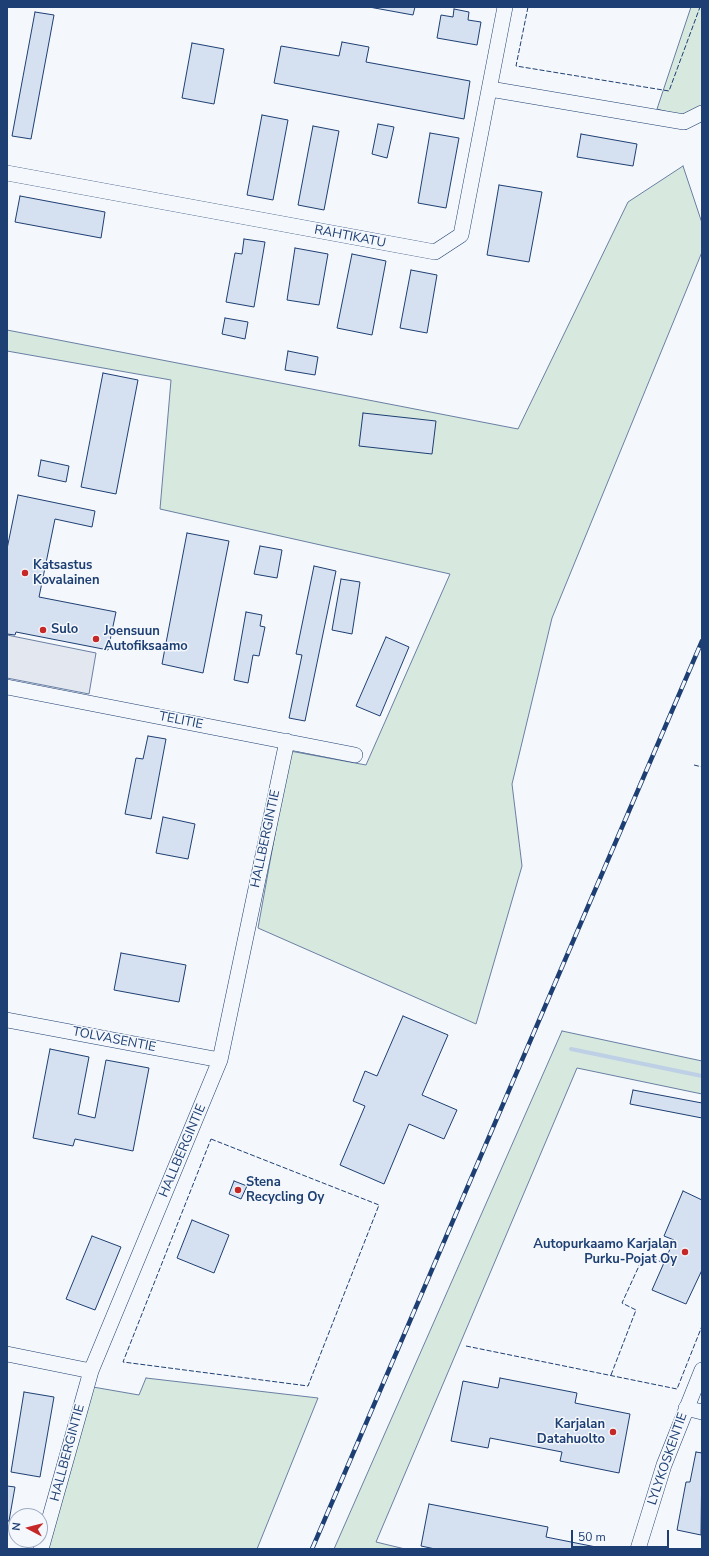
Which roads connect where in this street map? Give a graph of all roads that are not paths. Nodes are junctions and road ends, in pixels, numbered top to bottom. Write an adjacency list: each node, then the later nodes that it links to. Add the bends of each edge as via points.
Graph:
1 (506, 7): 2 (street, RAHTIKATU)
2 (490, 89): 3 (street, via 684,122); 4 (street, RAHTIKATU, via 461,235 435,252)
3 (702, 112)
4 (7, 173)
5 (7, 687): 6 (street, TELITIE)
6 (287, 741): 7 (street, TELITIE); 9 (street, HALLBERGINTIE)
7 (355, 755)
8 (7, 1020): 9 (street, TOLVASENTIE)
9 (220, 1060): 12 (street, HALLBERGINTIE)
10 (7, 1354): 12 (street)
11 (702, 1370): 13 (street, LYLYKOSKENTIE)
12 (91, 1371): 15 (street, HALLBERGINTIE)
13 (686, 1408): 14 (street); 16 (street, LYLYKOSKENTIE, via 664,1464)
14 (702, 1412)
15 (41, 1549)
16 (638, 1549)

